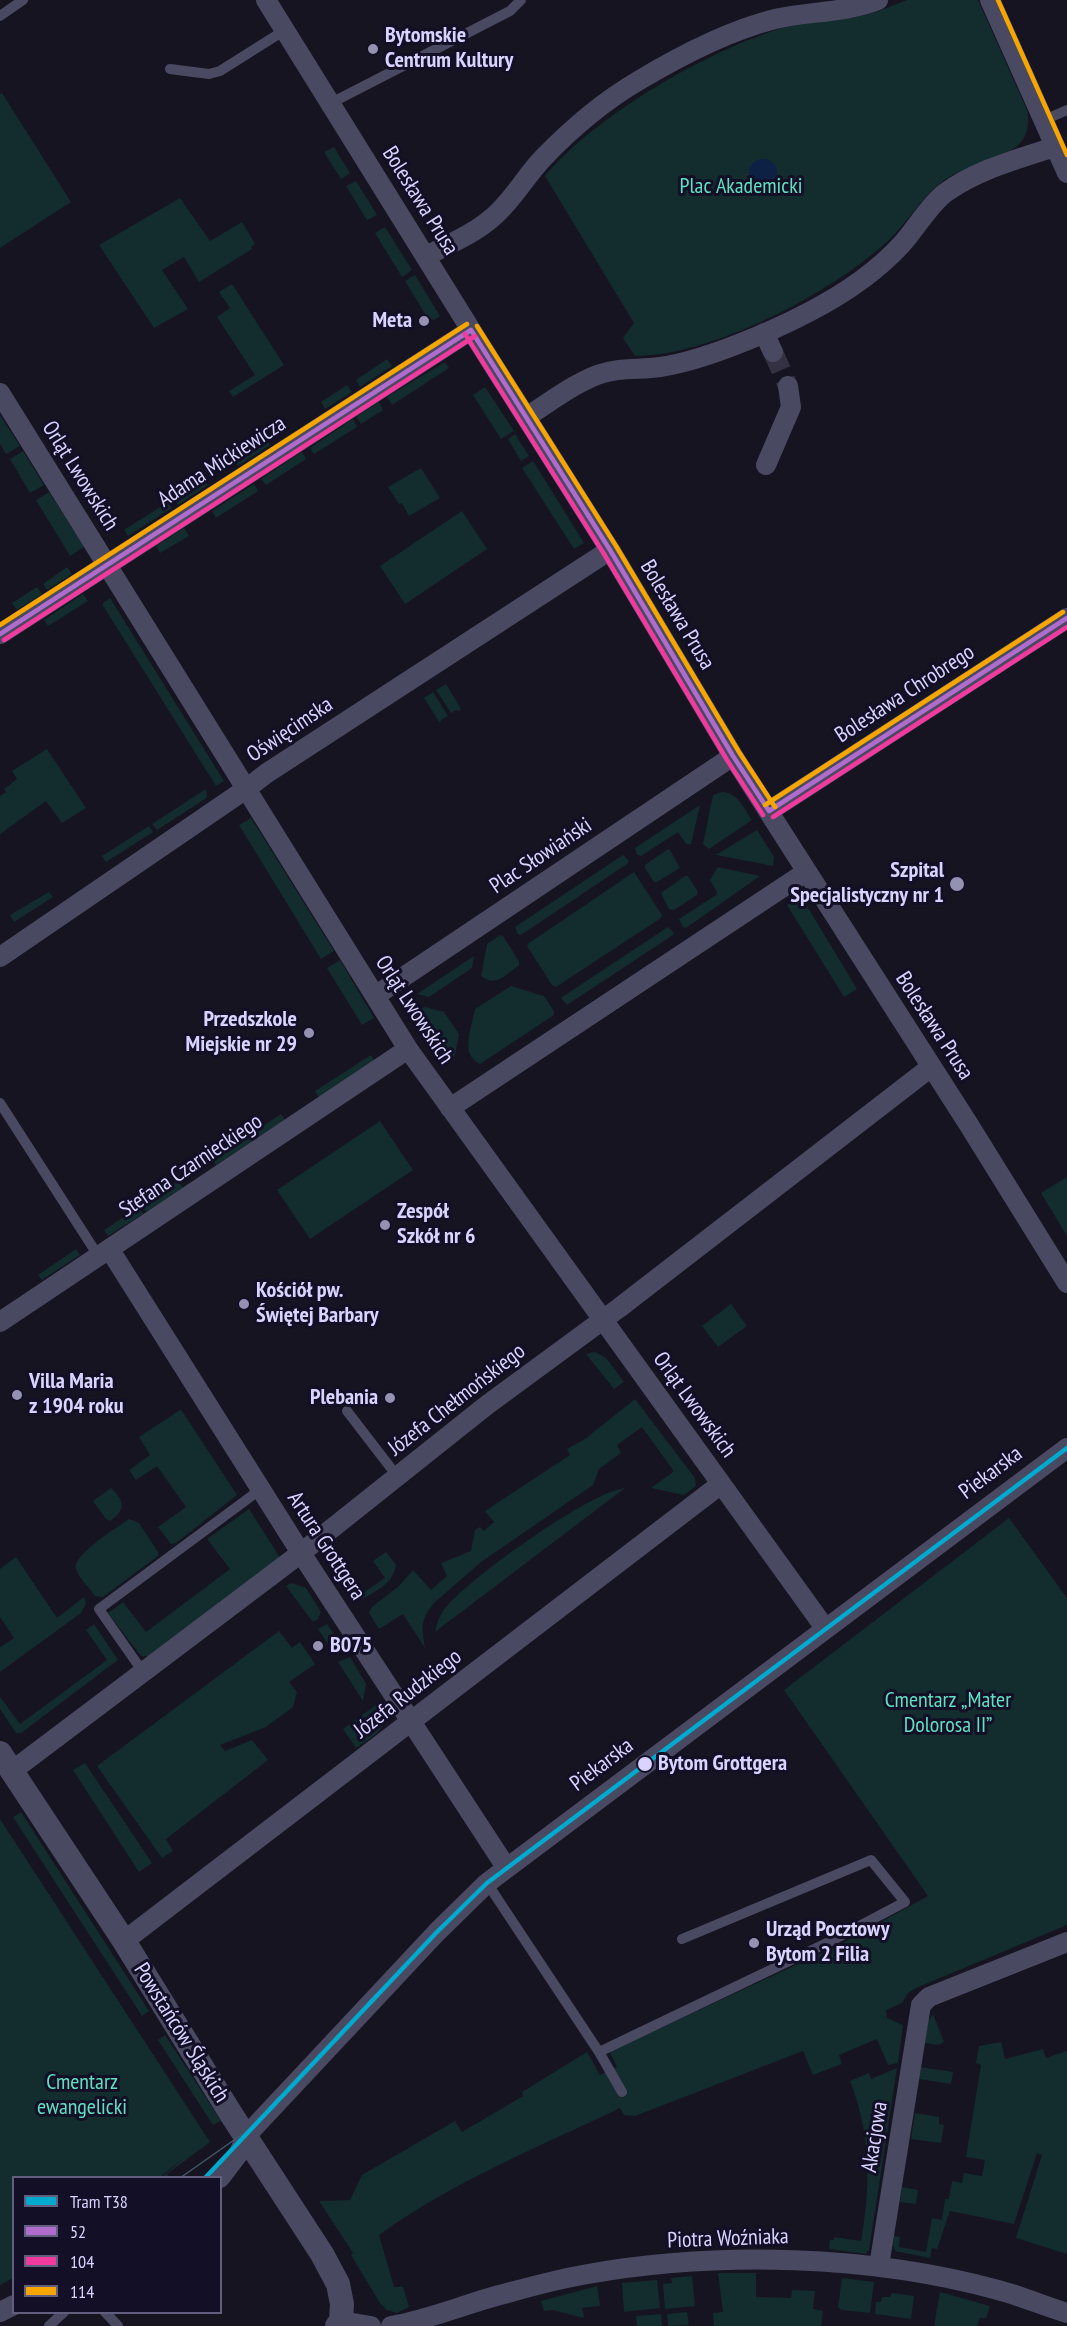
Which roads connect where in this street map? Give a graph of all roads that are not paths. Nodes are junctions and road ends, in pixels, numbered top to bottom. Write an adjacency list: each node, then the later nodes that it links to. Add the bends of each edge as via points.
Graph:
1 (23, 0): 6 (lane)
2 (266, 0): 7 (street, Bolesława Prusa)
3 (521, 0): 9 (lane, via 510,11)
4 (878, 0): 14 (street, via 772,20 718,40 638,81 565,137 494,216 477,230)
5 (990, 0): 11 (street)
6 (0, 16)
7 (285, 30): 8 (lane, via 209,74); 9 (street, Bolesława Prusa)
8 (170, 69)
9 (330, 103): 14 (street, Bolesława Prusa)
10 (1067, 110): 11 (lane)
11 (1042, 121): 12 (street)
12 (1054, 147): 13 (street); 16 (street, via 959,184 943,195 876,268 810,312)
13 (1067, 173)
14 (426, 256): 15 (street, Bolesława Prusa)
15 (471, 330): 20 (street, Bolesława Prusa); 23 (street, Adama Mickiewicza)
16 (764, 333): 17 (street); 20 (street, via 711,354 661,367 619,369 597,375)
17 (773, 352)
18 (788, 386): 21 (street, via 791,407)
19 (0, 393): 23 (street, Orląt Lwowskich)
20 (527, 417): 22 (street, Bolesława Prusa)
21 (766, 465)
22 (610, 550): 26 (street, Bolesława Prusa); 27 (street, Oświęcimska)
23 (107, 564): 25 (street, Adama Mickiewicza); 27 (street, Orląt Lwowskich)
24 (1067, 618): 28 (street, Bolesława Chrobrego)
25 (0, 634)
26 (733, 756): 28 (street, Bolesława Prusa); 31 (street, Plac Słowiański)
27 (246, 789): 30 (street, Oświęcimska); 31 (street, Orląt Lwowskich)
28 (768, 811): 29 (street, Bolesława Prusa)
29 (806, 872): 33 (street, Bolesława Prusa); 35 (street)
30 (0, 957)
31 (375, 996): 32 (street, Orląt Lwowskich)
32 (408, 1049): 35 (street, Orląt Lwowskich); 36 (street, Stefana Czarnieckiego)
33 (931, 1067): 37 (street, Bolesława Prusa); 38 (street, Józefa Chełmońskiego)
34 (0, 1103): 36 (lane, Artura Grottgera)
35 (450, 1108): 38 (street, Orląt Lwowskich)
36 (104, 1254): 39 (street, Stefana Czarnieckiego); 44 (street, Artura Grottgera)
37 (1067, 1283)
38 (604, 1320): 42 (street, Józefa Chełmońskiego); 43 (street, Orląt Lwowskich)
39 (0, 1322)
40 (347, 1411): 42 (lane)
41 (1067, 1448): 46 (street, Piekarska)
42 (397, 1476): 45 (street, Józefa Chełmońskiego)
43 (721, 1484): 46 (street, Orląt Lwowskich); 48 (street, Józefa Rudzkiego)
44 (261, 1489): 45 (street, Artura Grottgera); 47 (lane, via 99,1609)
45 (301, 1553): 47 (street, Józefa Chełmońskiego); 48 (street, Artura Grottgera)
46 (825, 1628): 50 (street, Piekarska)
47 (143, 1672): 49 (street, Józefa Chełmońskiego)
48 (412, 1722): 50 (street, Artura Grottgera); 53 (street, Józefa Rudzkiego)
49 (6, 1762): 53 (street, Powstańców Śląskich)
50 (506, 1867): 51 (street, Piekarska)
51 (487, 1883): 55 (lane); 57 (street, Piekarska)
52 (682, 1939): 55 (lane, via 871,1860 905,1902)
53 (124, 1941): 57 (street, Powstańców Śląskich)
54 (1067, 1942): 59 (street, Akacjowa, via 929,1997 921,2005)
55 (599, 2052): 56 (lane)
56 (622, 2092)
57 (246, 2136): 58 (street, Piekarska); 63 (street, Powstańców Śląskich, via 338,2284 342,2304)
58 (222, 2176)
59 (879, 2266): 60 (street, Piotra Woźniaka, via 999,2290); 67 (street, Piotra Woźniaka, via 822,2261 708,2261 608,2271 495,2296)
60 (1067, 2313)
61 (63, 2314): 64 (lane)
62 (106, 2314): 65 (lane)
63 (339, 2323): 66 (street)
64 (49, 2326)
65 (118, 2326)
66 (371, 2326)
67 (391, 2326)

